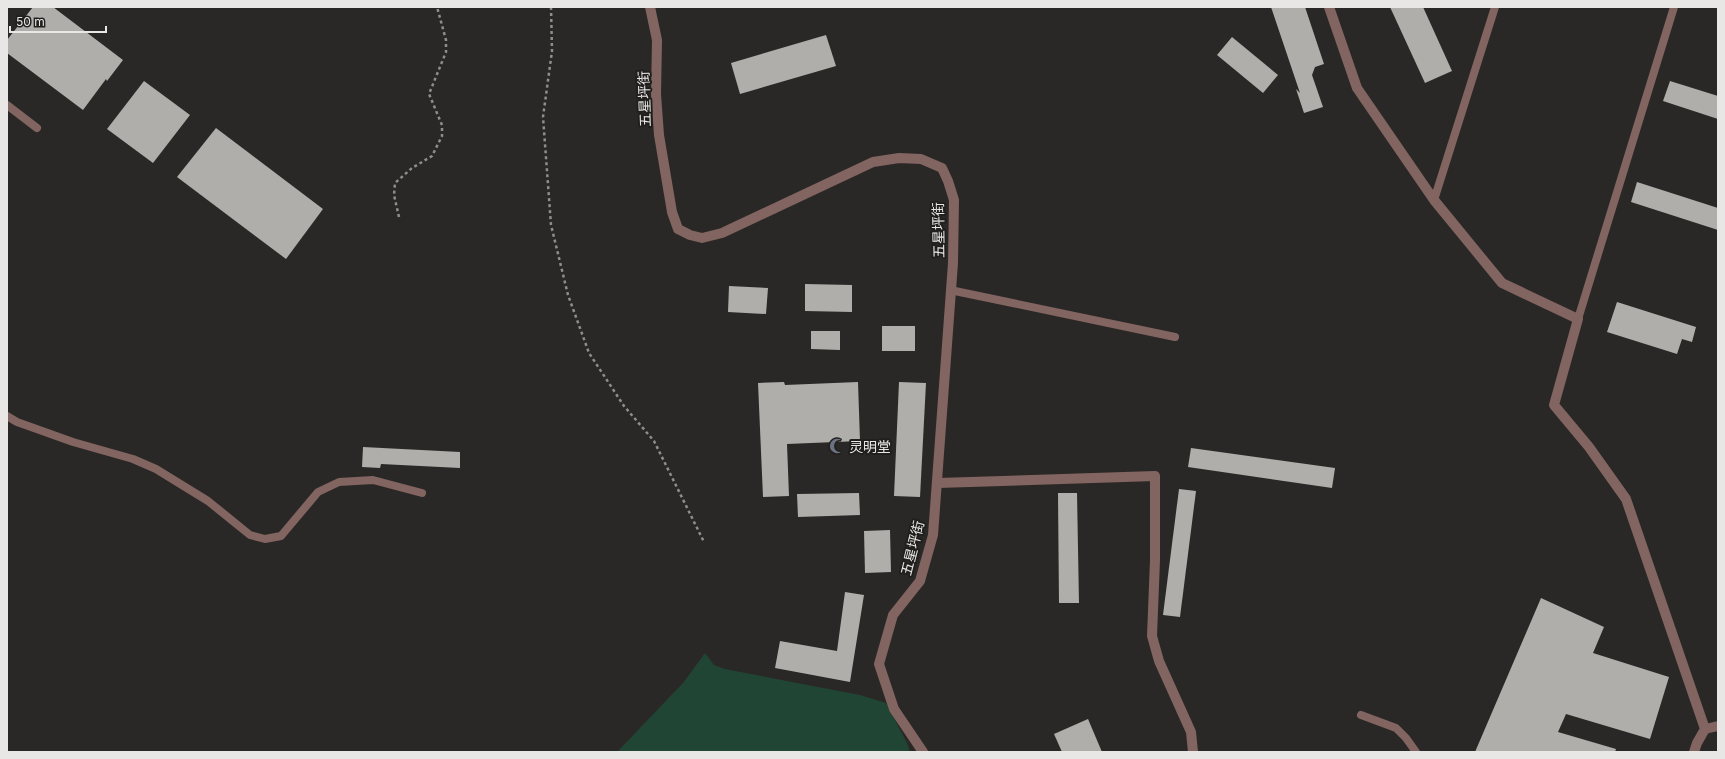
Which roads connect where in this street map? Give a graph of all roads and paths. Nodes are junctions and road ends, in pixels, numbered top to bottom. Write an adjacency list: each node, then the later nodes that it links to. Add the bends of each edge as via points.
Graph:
1 (437, 7): 10 (path, via 446,40 446,52 429,94 442,125 442,136 432,156 412,168 395,183 394,195)
2 (551, 7): 17 (path, via 552,51 543,117 551,225 568,295 589,353 624,406 654,440)
3 (650, 7): 11 (street, 五星坪街, via 657,40 656,94 659,135 672,212 678,229 702,238 722,233 873,162 899,158 921,159 942,168 954,200)
4 (1329, 7): 9 (street, via 1357,88)
5 (1495, 7): 9 (lane)
6 (1674, 7): 12 (lane)
7 (7, 105): 8 (lane)
8 (37, 128)
9 (1434, 200): 12 (street, via 1502,283)
10 (398, 217)
11 (950, 290): 13 (lane); 15 (street, 五星坪街)
12 (1578, 319): 20 (street, via 1554,405 1626,498)
13 (1175, 337)
14 (7, 416): 16 (lane, via 73,442 133,459 156,469 208,501 250,535 265,539 281,536 318,492 339,482 372,480)
15 (938, 483): 21 (street, 五星坪街, via 933,535 920,581 893,615 879,664 894,708); 22 (street, via 1155,476 1152,636 1159,661 1191,732)
16 (422, 493)
17 (704, 542)
18 (1361, 715): 23 (lane, via 1396,728)
19 (1718, 726): 20 (street)
20 (1706, 729): 24 (street)
21 (923, 752)
22 (1193, 752)
23 (1416, 752)
24 (1694, 752)

